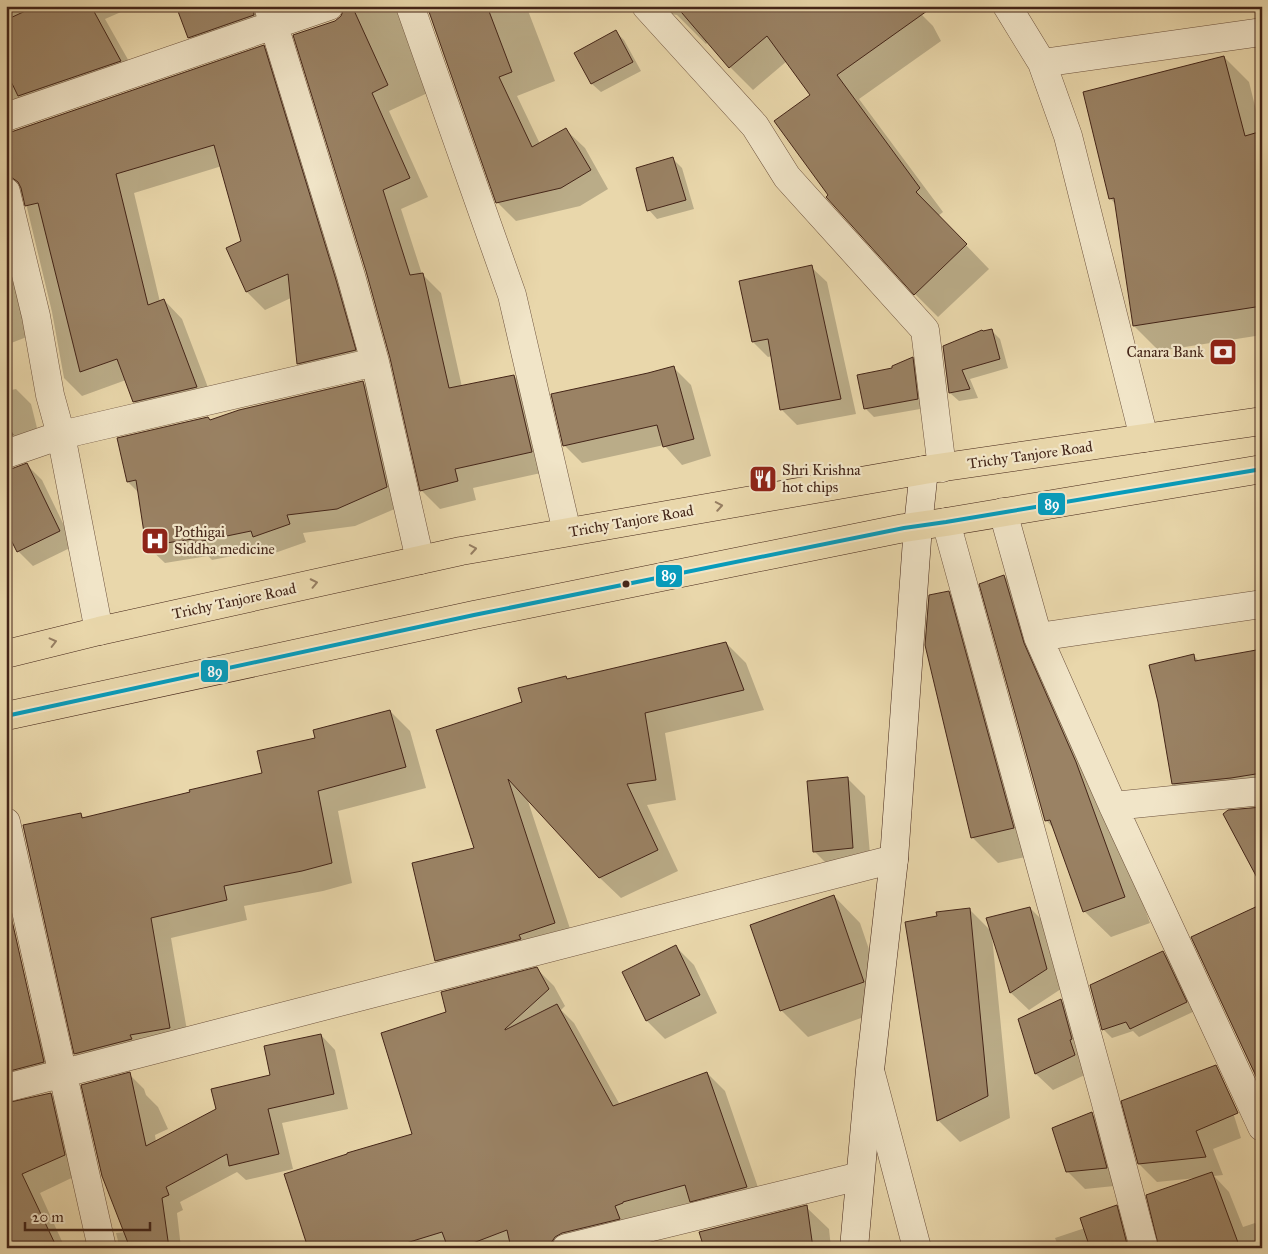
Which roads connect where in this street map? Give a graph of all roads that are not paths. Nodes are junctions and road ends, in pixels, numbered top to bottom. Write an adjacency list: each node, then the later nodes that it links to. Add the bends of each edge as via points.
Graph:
1 (329, 6): 5 (street)
2 (410, 6): 20 (street, via 512,295)
3 (646, 6): 15 (street, via 755,126 787,177 925,330)
4 (1006, 6): 7 (street)
5 (272, 16): 8 (street); 10 (street)
6 (1262, 32): 7 (street)
7 (1042, 63): 13 (street, via 1068,136)
8 (6, 117)
9 (6, 192): 12 (street)
10 (375, 362): 12 (street); 21 (street)
11 (1262, 420): 13 (highway, Trichy Tanjore Road)
12 (61, 435): 14 (street); 23 (street)
13 (1144, 438): 15 (highway, Trichy Tanjore Road)
14 (6, 454)
15 (933, 469): 19 (street); 20 (highway, Trichy Tanjore Road, one-way to 15)
16 (1262, 469): 17 (highway)
17 (1003, 512): 18 (highway); 24 (street)
18 (946, 522): 19 (highway); 40 (street)
19 (918, 526): 26 (highway, via 474,615); 30 (street)
20 (567, 532): 21 (highway, Trichy Tanjore Road, one-way to 20)
21 (420, 560): 23 (highway, Trichy Tanjore Road, one-way to 21)
22 (1262, 604): 24 (street)
23 (99, 631): 25 (highway, Trichy Tanjore Road, one-way to 23)
24 (1038, 637): 28 (street)
25 (6, 654)
26 (6, 716)
27 (1262, 790): 28 (street)
28 (1113, 806): 34 (street)
29 (6, 822): 32 (street)
30 (894, 859): 31 (street); 32 (street)
31 (870, 1070): 35 (street); 39 (street)
32 (63, 1074): 33 (street); 36 (street)
33 (6, 1088)
34 (1262, 1127)
35 (860, 1176): 37 (street); 38 (street)
36 (102, 1248)
37 (566, 1248)
38 (854, 1248)
39 (917, 1248)
40 (1144, 1248)

